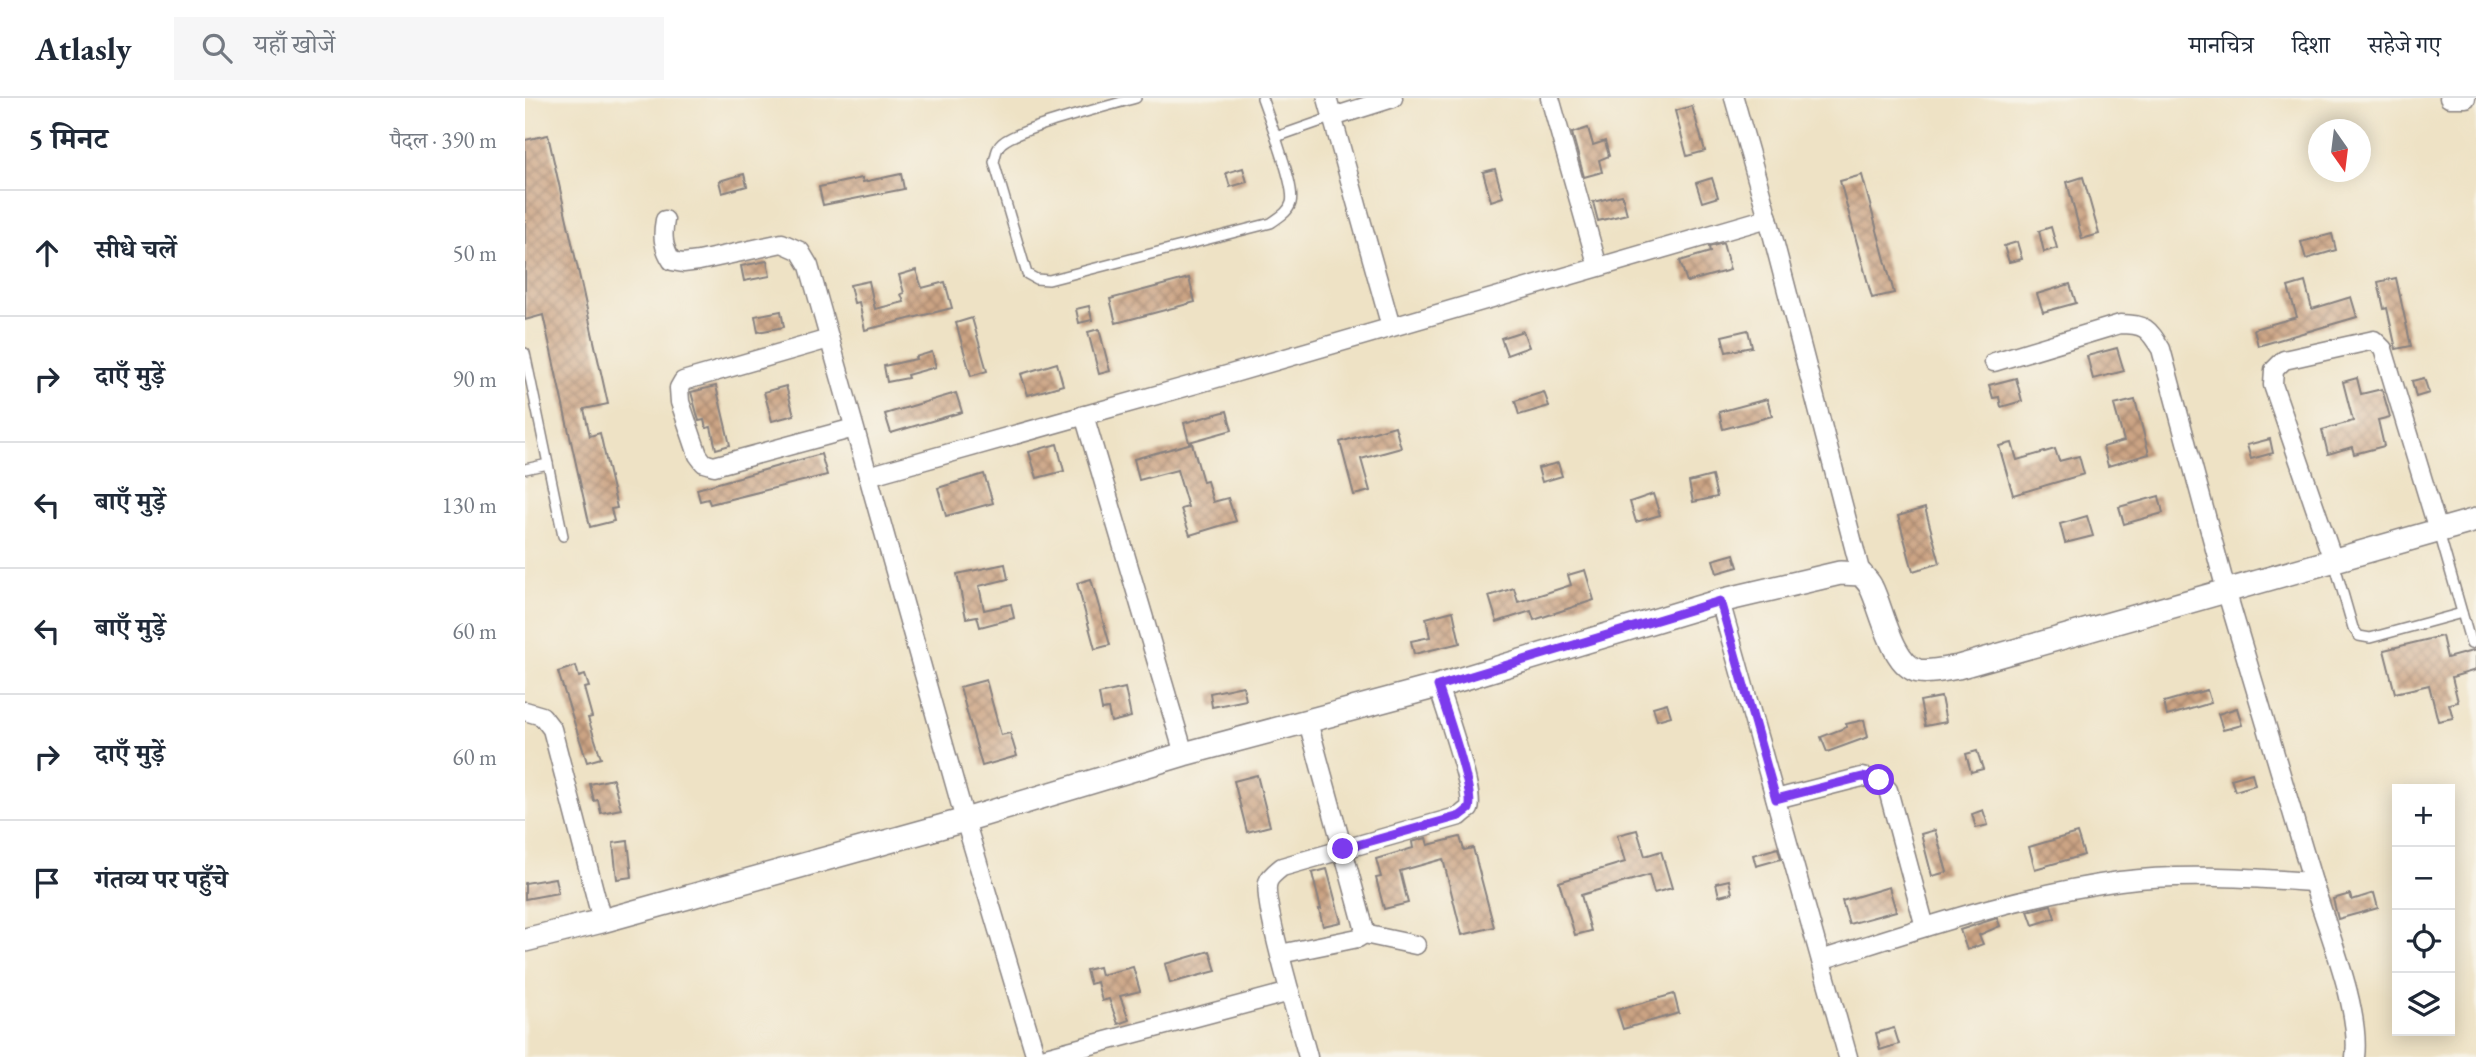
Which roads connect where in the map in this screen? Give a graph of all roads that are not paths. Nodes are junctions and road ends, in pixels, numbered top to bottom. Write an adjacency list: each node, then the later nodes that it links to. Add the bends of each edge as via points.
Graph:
1 (1136, 98): 10 (lane, via 1029,131 1004,141 997,149 994,162 1027,274 1049,280 1271,223 1290,206 1292,195)
2 (1262, 98): 10 (lane)
3 (1328, 98): 9 (street)
4 (1393, 98): 9 (street)
5 (1549, 98): 13 (street)
6 (1734, 98): 11 (street)
7 (2449, 98): 8 (street)
8 (2466, 98)
9 (1333, 117): 10 (lane); 14 (street)
10 (1276, 137)
11 (1768, 218): 13 (street); 27 (street)
12 (665, 220): 15 (street, via 665,251 672,261 699,261 782,243 800,251 809,266)
13 (1598, 267): 14 (street)
14 (1391, 327): 18 (street)
15 (829, 339): 19 (street); 19 (street, via 683,381 681,402 698,455 714,466)
16 (525, 354): 20 (lane)
17 (1994, 362): 28 (street, via 2120,324 2139,324 2150,332 2161,349)
18 (1084, 415): 22 (street); 35 (street)
19 (854, 428): 22 (street)
20 (548, 464): 21 (lane); 25 (lane)
21 (525, 469)
22 (868, 476): 37 (street)
23 (2476, 520): 24 (street)
24 (2438, 530): 26 (street); 26 (street, via 2383,349 2374,340 2284,360 2274,370 2273,386); 30 (lane)
25 (563, 536)
26 (2333, 560): 28 (street); 30 (lane, via 2359,636 2370,638)
27 (1861, 574): 28 (street, via 1871,585 1888,634 1904,662 1915,670 1930,672); 29 (street, via 1840,573)
28 (2226, 590): 39 (street)
29 (1720, 601): 32 (street); 36 (street)
30 (2462, 613): 31 (lane)
31 (2471, 644)
32 (1438, 686): 34 (street); 38 (street, via 1467,782 1468,809 1460,816)
33 (525, 711): 40 (street, via 542,716 552,729)
34 (1308, 722): 35 (street); 38 (street)
35 (1184, 754): 37 (street)
36 (1776, 799): 41 (street, via 1862,777 1879,780 1888,790); 46 (street)
37 (965, 820): 40 (street); 48 (street)
38 (1343, 849): 42 (street); 45 (street, via 1282,867 1267,883)
39 (2313, 882): 41 (street, via 2222,876 2119,881 2017,900); 52 (street, via 2350,1004)
40 (602, 921): 43 (street)
41 (1925, 928): 46 (street)
42 (1364, 934): 44 (street); 45 (street)
43 (525, 940)
44 (1416, 945)
45 (1280, 954): 47 (street)
46 (1821, 960): 51 (street)
47 (1290, 992): 49 (street); 50 (street)
48 (1036, 1057)
49 (1046, 1057)
50 (1308, 1057)
51 (1848, 1057)
52 (2355, 1057)

